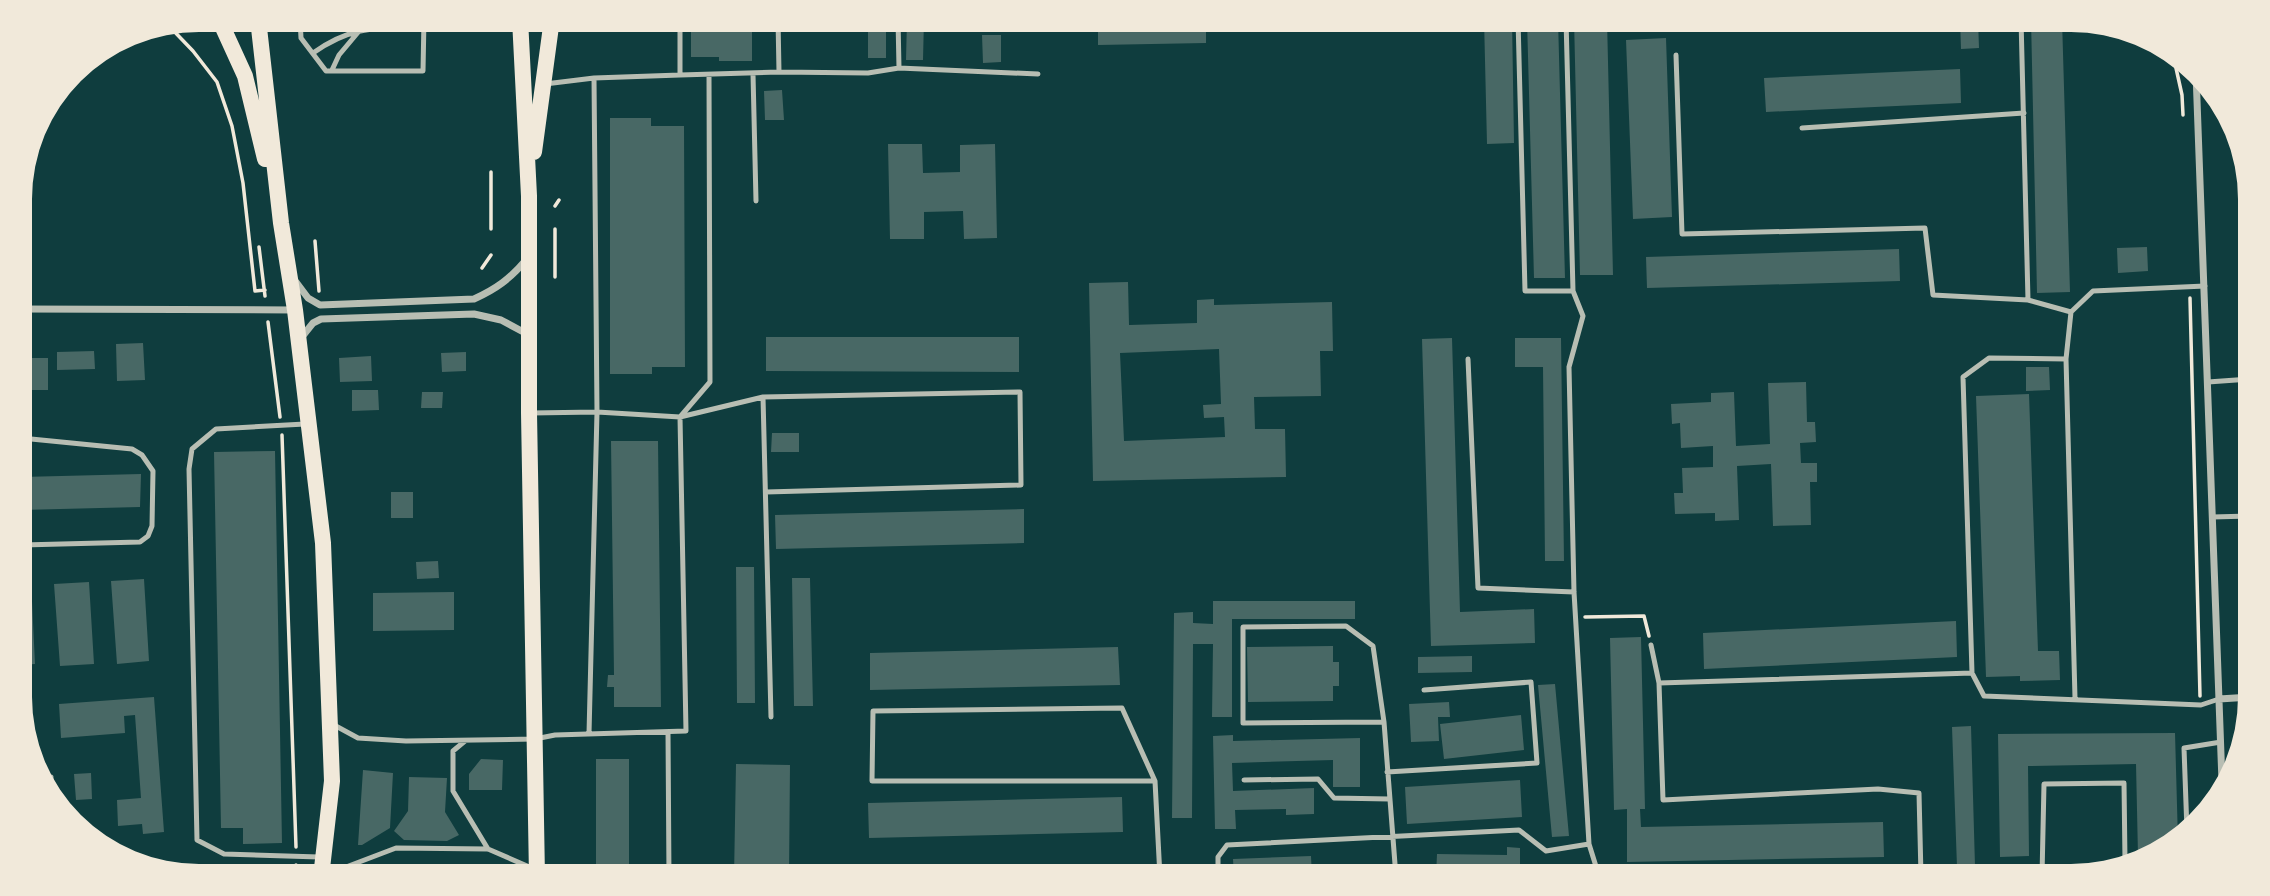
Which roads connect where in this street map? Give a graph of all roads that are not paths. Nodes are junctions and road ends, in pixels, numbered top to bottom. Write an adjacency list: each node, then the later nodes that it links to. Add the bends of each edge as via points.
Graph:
1 (225, 32): 31 (main road, via 245,76)
2 (259, 32): 31 (main road)
3 (301, 32): 15 (lane)
4 (353, 32): 15 (lane)
5 (358, 32): 18 (lane)
6 (424, 32): 18 (lane, via 423,71)
7 (521, 32): 29 (main road)
8 (550, 32): 25 (main road)
9 (680, 32): 22 (lane)
10 (778, 32): 19 (lane)
11 (898, 32): 17 (lane)
12 (1518, 32): 35 (lane, via 1525,290)
13 (1566, 32): 35 (lane)
14 (2021, 32): 27 (lane)
15 (313, 52): 18 (lane, via 326,71)
16 (1676, 55): 36 (lane, via 1682,234 1925,228 1933,295)
17 (899, 68): 19 (lane, via 868,73); 21 (lane)
18 (332, 71)
19 (779, 72): 20 (lane)
20 (753, 74): 23 (lane); 30 (lane)
21 (1038, 74)
22 (680, 75): 23 (lane); 24 (lane)
23 (709, 75): 49 (lane, via 710,382)
24 (594, 78): 25 (lane); 47 (lane)
25 (542, 85): 29 (main road)
26 (2197, 88): 34 (street)
27 (2024, 113): 28 (lane); 36 (lane)
28 (1802, 128)
29 (529, 196): 32 (main road)
30 (756, 201)
31 (281, 223): 33 (main road)
32 (528, 257): 33 (street, via 512,277 474,299 320,304 308,298); 40 (main road)
33 (290, 272): 38 (main road)
34 (2205, 286): 39 (lane, via 2094,291); 45 (street)
35 (1573, 291): 56 (lane, via 1583,316 1569,367)
36 (2028, 300): 39 (lane)
37 (32, 309): 38 (street)
38 (295, 310): 41 (main road)
39 (2071, 312): 43 (lane)
40 (529, 335): 41 (street, via 501,320 474,314 321,319); 48 (main road)
41 (299, 341): 50 (main road)
42 (1468, 359): 56 (lane, via 1478,588)
43 (2066, 359): 58 (lane, via 1989,358 1963,377); 61 (lane)
44 (2238, 380): 45 (lane)
45 (2208, 382): 54 (street)
46 (763, 397): 49 (lane); 52 (lane); 52 (lane, via 1020,392 1021,485)
47 (597, 412): 48 (lane); 49 (lane); 68 (lane)
48 (529, 413): 69 (main road)
49 (680, 417): 67 (lane, via 685,731)
50 (309, 424): 66 (main road, via 323,543); 82 (lane, via 216,429 192,449 197,841 224,854)
51 (32, 439): 55 (lane, via 132,449 153,471 152,526 140,542)
52 (766, 492): 64 (lane)
53 (2238, 516): 54 (lane)
54 (2212, 517): 63 (street)
55 (32, 545)
56 (1574, 592): 79 (lane)
57 (1651, 645): 59 (lane)
58 (1972, 673): 59 (lane); 61 (lane, via 1984,696)
59 (1659, 683): 92 (lane, via 1663,800 1878,789 1919,793)
60 (1424, 690): 73 (lane, via 1531,682 1537,764)
61 (2075, 698): 63 (lane, via 2201,705)
62 (2238, 698): 63 (street)
63 (2219, 699): 71 (street)
64 (771, 717)
65 (1384, 722): 65 (lane, via 1243,723 1242,627 1346,626 1373,646); 73 (lane)
66 (331, 724): 70 (lane, via 358,738); 82 (main road, via 332,781)
67 (668, 732): 68 (lane); 87 (lane)
68 (589, 734): 69 (lane)
69 (535, 739): 70 (lane); 86 (main road)
70 (466, 741): 80 (lane, via 453,751 453,791)
71 (2221, 742): 72 (street); 77 (lane, via 2184,748)
72 (2222, 770)
73 (1387, 772): 76 (lane)
74 (1244, 780): 76 (lane, via 1318,779 1334,798)
75 (1155, 781): 75 (lane, via 1122,708 873,711 872,781); 88 (lane)
76 (1389, 799): 78 (lane)
77 (2187, 818)
78 (1392, 838): 79 (lane, via 1519,830 1546,851); 89 (lane, via 1227,845); 90 (lane)
79 (1588, 844): 91 (lane)
80 (488, 849): 84 (lane, via 396,848); 85 (lane)
81 (2125, 856): 93 (lane, via 2124,783 2044,784)
82 (324, 857): 83 (main road)
83 (323, 864)
84 (353, 864)
85 (519, 864)
86 (537, 864)
87 (669, 864)
88 (1159, 864)
89 (1218, 864)
90 (1395, 864)
91 (1595, 864)
92 (1921, 864)
93 (2042, 864)

